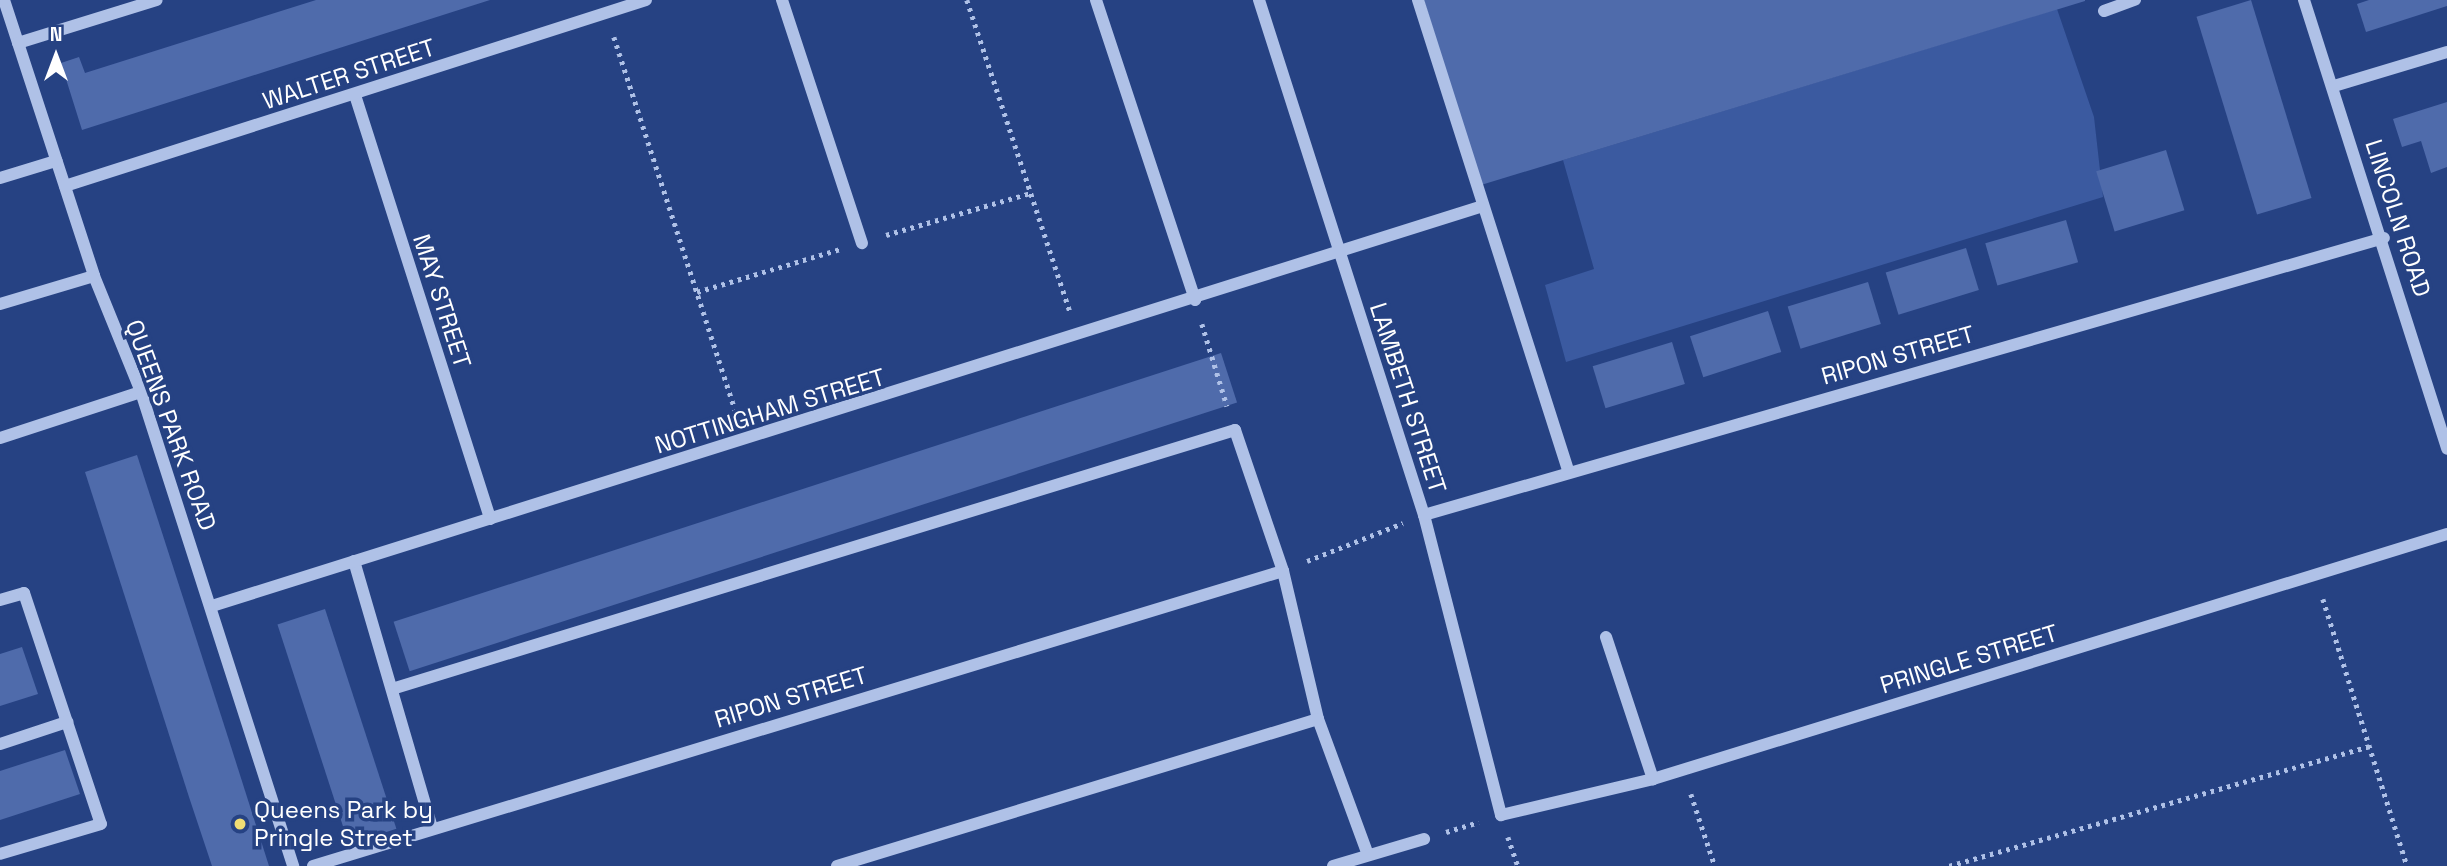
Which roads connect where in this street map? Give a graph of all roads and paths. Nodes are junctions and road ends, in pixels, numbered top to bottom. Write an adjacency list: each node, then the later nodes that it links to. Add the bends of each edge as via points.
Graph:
1 (4, 0): 13 (street, QUEENS PARK ROAD)
2 (157, 0): 13 (street)
3 (646, 0): 12 (street, WALTER STREET)
4 (782, 0): 22 (street)
5 (967, 0): 27 (path)
6 (1096, 0): 25 (street)
7 (1259, 0): 23 (street, LAMBETH STREET)
8 (1418, 0): 20 (street)
9 (2135, 0): 11 (street)
10 (2304, 0): 15 (street, LINCOLN ROAD)
11 (2104, 11)
12 (607, 13): 16 (street, WALTER STREET); 31 (path)
13 (18, 43): 17 (street, QUEENS PARK ROAD)
14 (2447, 52): 15 (street)
15 (2334, 86): 21 (street, LINCOLN ROAD)
16 (355, 95): 19 (street, WALTER STREET); 35 (street, MAY STREET)
17 (57, 161): 18 (street); 19 (street, QUEENS PARK ROAD)
18 (0, 178)
19 (65, 186): 24 (street, QUEENS PARK ROAD)
20 (1479, 207): 23 (street, NOTTINGHAM STREET); 33 (street)
21 (2384, 238): 32 (street, LINCOLN ROAD); 33 (street, RIPON STREET)
22 (862, 243)
23 (1338, 251): 25 (street, NOTTINGHAM STREET); 34 (street, LAMBETH STREET)
24 (94, 276): 26 (street); 28 (street, QUEENS PARK ROAD)
25 (1195, 300): 27 (street, NOTTINGHAM STREET); 29 (path)
26 (0, 304)
27 (1079, 337): 31 (street, NOTTINGHAM STREET)
28 (141, 392): 30 (street); 41 (street, QUEENS PARK ROAD)
29 (1235, 430): 38 (street); 43 (street)
30 (0, 438)
31 (745, 440): 35 (street, NOTTINGHAM STREET)
32 (2447, 449)
33 (1568, 470): 34 (street, RIPON STREET)
34 (1424, 515): 38 (path); 50 (street, LAMBETH STREET)
35 (490, 519): 37 (street, NOTTINGHAM STREET)
36 (2447, 534): 39 (street, PRINGLE STREET)
37 (354, 561): 41 (street, NOTTINGHAM STREET); 43 (street)
38 (1283, 571): 44 (street); 51 (street, RIPON STREET)
39 (2315, 575): 47 (path); 48 (street, PRINGLE STREET)
40 (0, 600): 45 (street, via 23,593)
41 (212, 606): 55 (street, QUEENS PARK ROAD)
42 (1606, 637): 49 (street)
43 (392, 690): 51 (street)
44 (1318, 719): 54 (street); 57 (street)
45 (67, 723): 46 (street); 53 (street, via 101,824)
46 (0, 744)
47 (2369, 746): 60 (path); 61 (path)
48 (1683, 770): 49 (street, PRINGLE STREET); 59 (path)
49 (1653, 779): 50 (street, PRINGLE STREET)
50 (1501, 815): 52 (path)
51 (432, 828): 56 (street, RIPON STREET)
52 (1424, 839): 54 (street)
53 (0, 854)
54 (1368, 855): 58 (street)
55 (293, 866)
56 (313, 866)
57 (837, 866)
58 (1333, 866)
59 (1715, 866)
60 (1949, 866)
61 (2407, 866)

